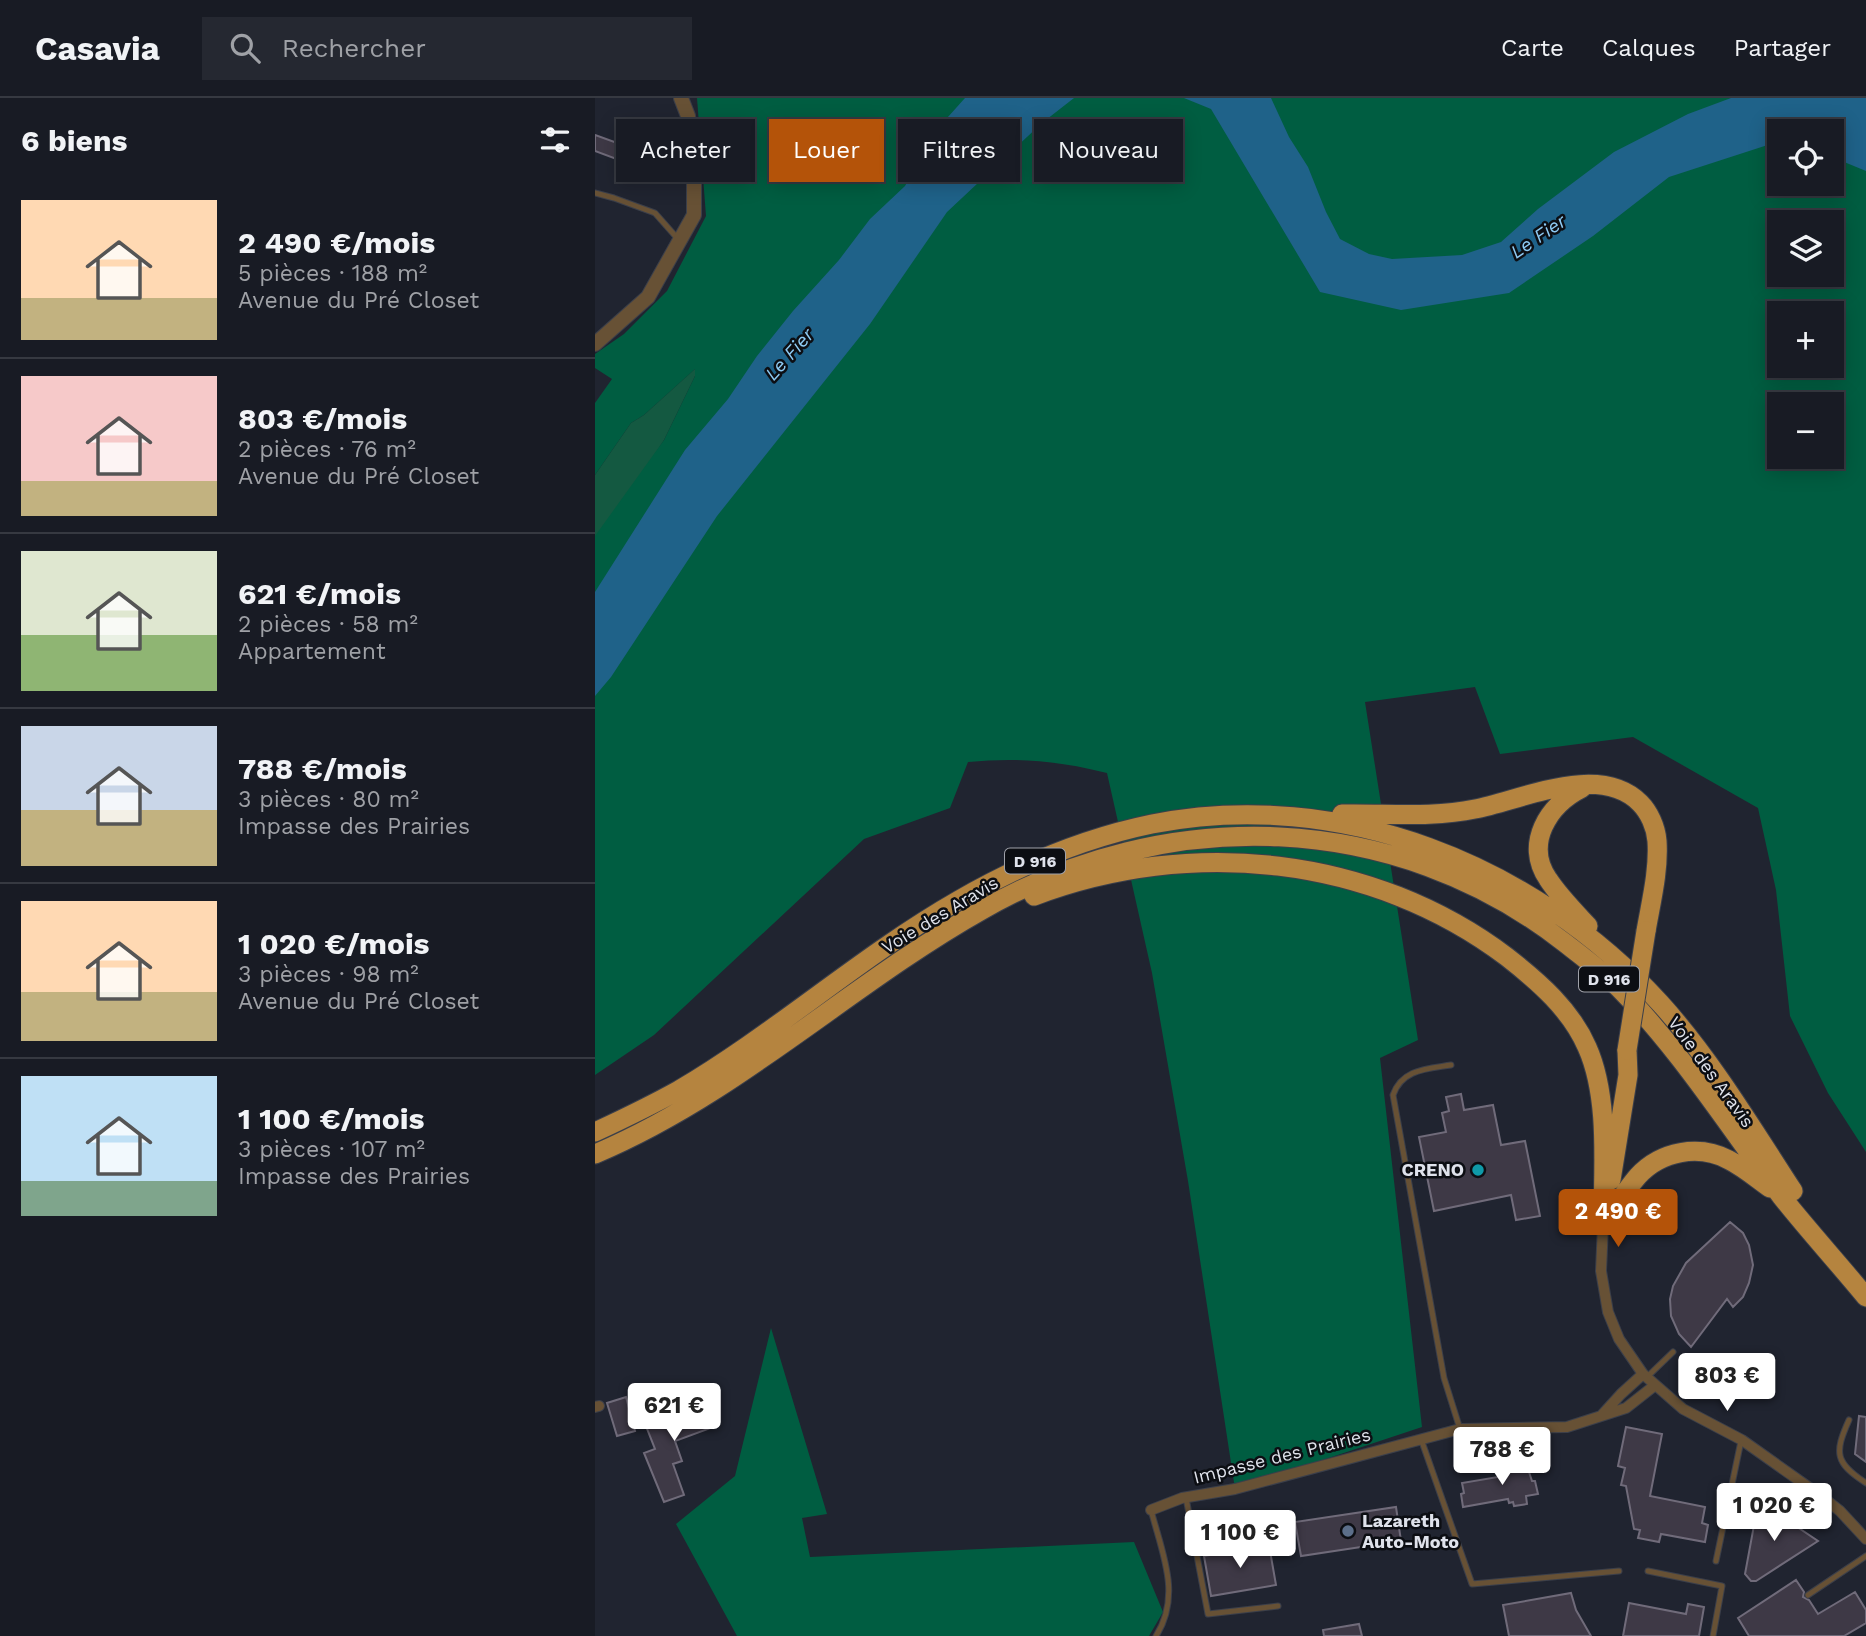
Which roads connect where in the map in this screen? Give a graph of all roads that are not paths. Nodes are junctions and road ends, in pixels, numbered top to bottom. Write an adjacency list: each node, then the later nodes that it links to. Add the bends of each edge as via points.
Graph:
1 (681, 98): 3 (street, via 688,116 694,168 694,215)
2 (595, 193): 3 (lane, via 655,213)
3 (680, 242): 4 (street, via 648,297)
4 (595, 344)
5 (1589, 785): 6 (highway, via 1453,813); 8 (highway, via 1566,798 1547,817 1538,842 1540,864 1559,894); 9 (highway, bridge, via 1631,796 1654,826 1657,855)
6 (1274, 816): 8 (highway, Voie des Aravis / D 916, via 1322,819 1395,835 1497,877 1585,934); 12 (highway, Voie des Aravis / D 916, via 1195,817 1154,824 1072,846 1020,867 897,939 681,1088)
7 (954, 927): 11 (highway, via 1074,883 1157,866 1243,862 1332,875 1433,912 1519,967 1551,996 1580,1033); 13 (highway, Voie des Aravis / D 916, via 695,1103); 14 (highway, Voie des Aravis / D 916, via 1046,878 1092,860 1169,842 1237,836 1339,842 1453,875 1545,927 1603,973 1676,1054)
8 (1638, 981): 16 (highway, Voie des Aravis / D 916, via 1695,1046)
9 (1627, 1050): 11 (highway); 15 (highway, via 1628,1074)
10 (1451, 1065): 21 (lane, via 1416,1071 1397,1082 1393,1095 1444,1378)
11 (1599, 1085): 15 (highway)
12 (595, 1132)
13 (595, 1154)
14 (1782, 1197): 15 (highway, via 1722,1157 1682,1152 1643,1171); 16 (highway, Voie des Aravis / D 916)
15 (1603, 1225): 19 (street, via 1601,1271 1608,1312 1619,1339)
16 (1845, 1271): 17 (highway, Voie des Aravis / D 916)
17 (1866, 1297)
18 (1673, 1352): 19 (lane)
19 (1648, 1379): 21 (street, Impasse des Prairies, via 1626,1408 1599,1418 1551,1428); 23 (street, via 1683,1409)
20 (1849, 1420): 24 (lane, via 1839,1455 1845,1468)
21 (1460, 1429): 22 (street, Impasse des Prairies)
22 (1422, 1439): 25 (street, Impasse des Prairies, via 1235,1489); 30 (lane, via 1472,1584)
23 (1742, 1440): 27 (street, via 1840,1511); 29 (lane)
24 (1866, 1483)
25 (1186, 1497): 26 (street, Impasse des Prairies); 33 (lane, via 1208,1614)
26 (1151, 1510): 34 (lane, via 1171,1592)
27 (1866, 1539)
28 (1866, 1556): 32 (lane)
29 (1716, 1561)
30 (1619, 1571)
31 (1649, 1571): 35 (lane, via 1722,1586)
32 (1808, 1595)
33 (1277, 1606)
34 (1156, 1636)
35 (1713, 1636)

